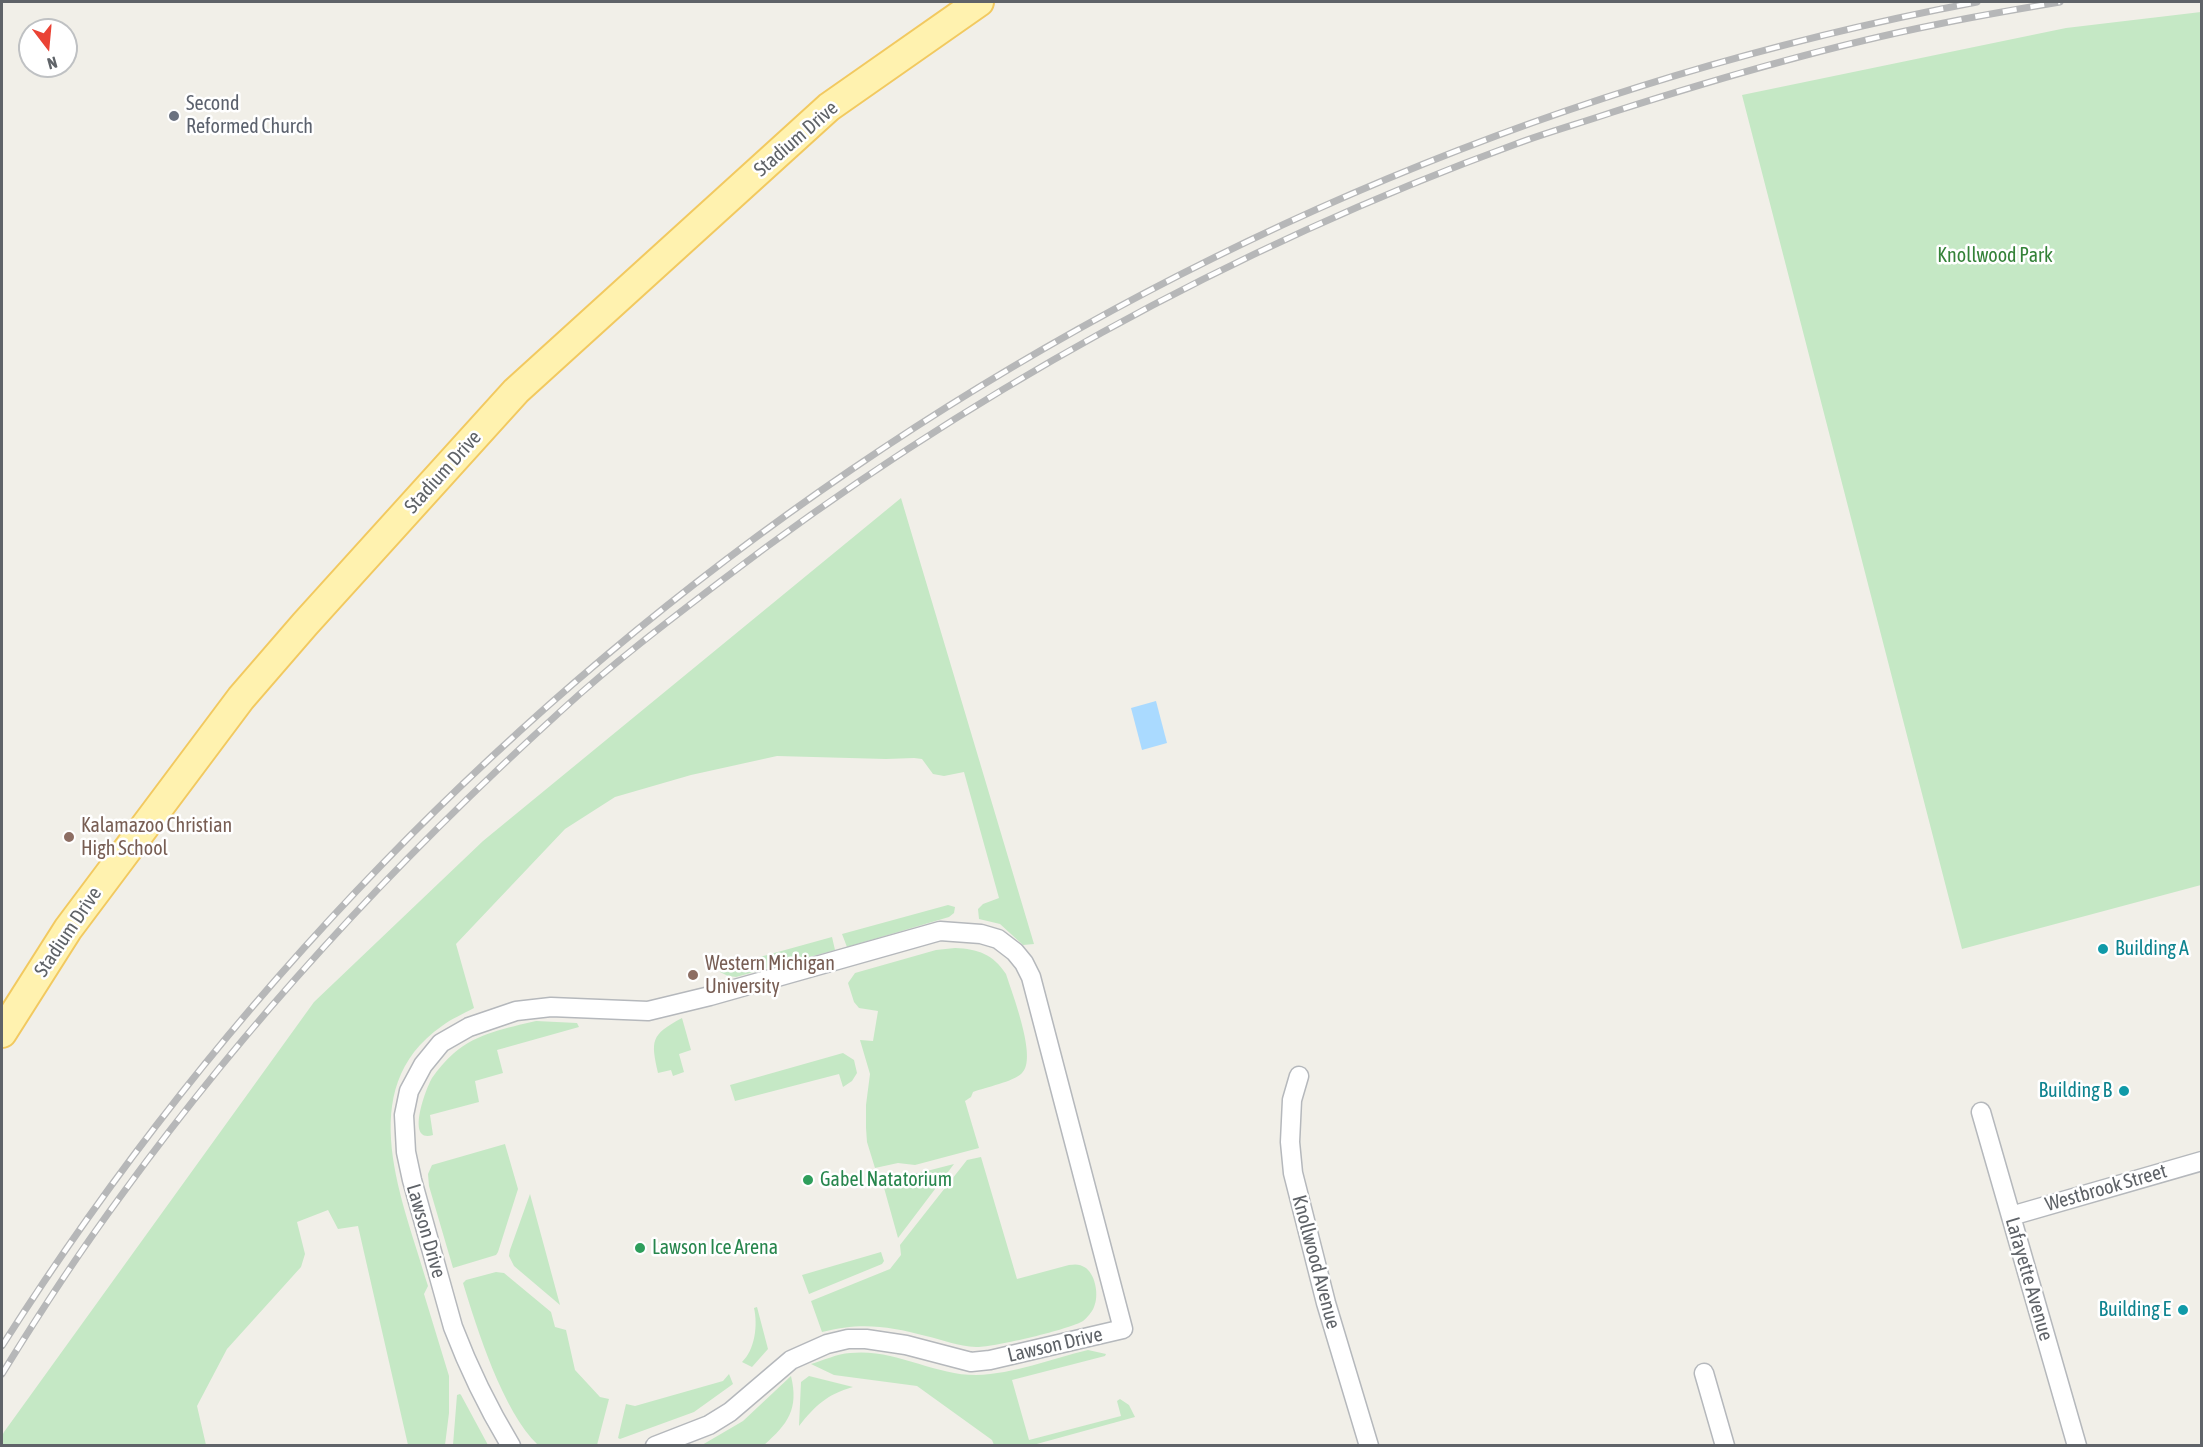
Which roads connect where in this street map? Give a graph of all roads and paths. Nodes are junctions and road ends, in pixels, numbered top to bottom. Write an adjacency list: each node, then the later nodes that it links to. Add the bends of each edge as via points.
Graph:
1 (979, 2): 2 (main road, Stadium Drive, via 829,107 516,391 241,698 68,929)
2 (2, 1033)
3 (1299, 1076): 10 (street, Knollwood Avenue, via 1292,1100 1293,1173)
4 (1981, 1112): 6 (street, Lafayette Avenue)
5 (2202, 1161): 6 (street, Westbrook Street)
6 (2011, 1215): 12 (street, Lafayette Avenue)
7 (1704, 1372): 11 (street)
8 (511, 1446): 9 (street, Lawson Drive, via 472,1376 453,1327 412,1180 404,1115 409,1091 441,1043 469,1027 516,1011 551,1007 648,1011 940,932 998,939 1015,952 1028,970 1123,1329 971,1362 866,1339 827,1344 791,1360 709,1425)
9 (655, 1446)
10 (1368, 1446)
11 (1725, 1446)
12 (2077, 1446)

